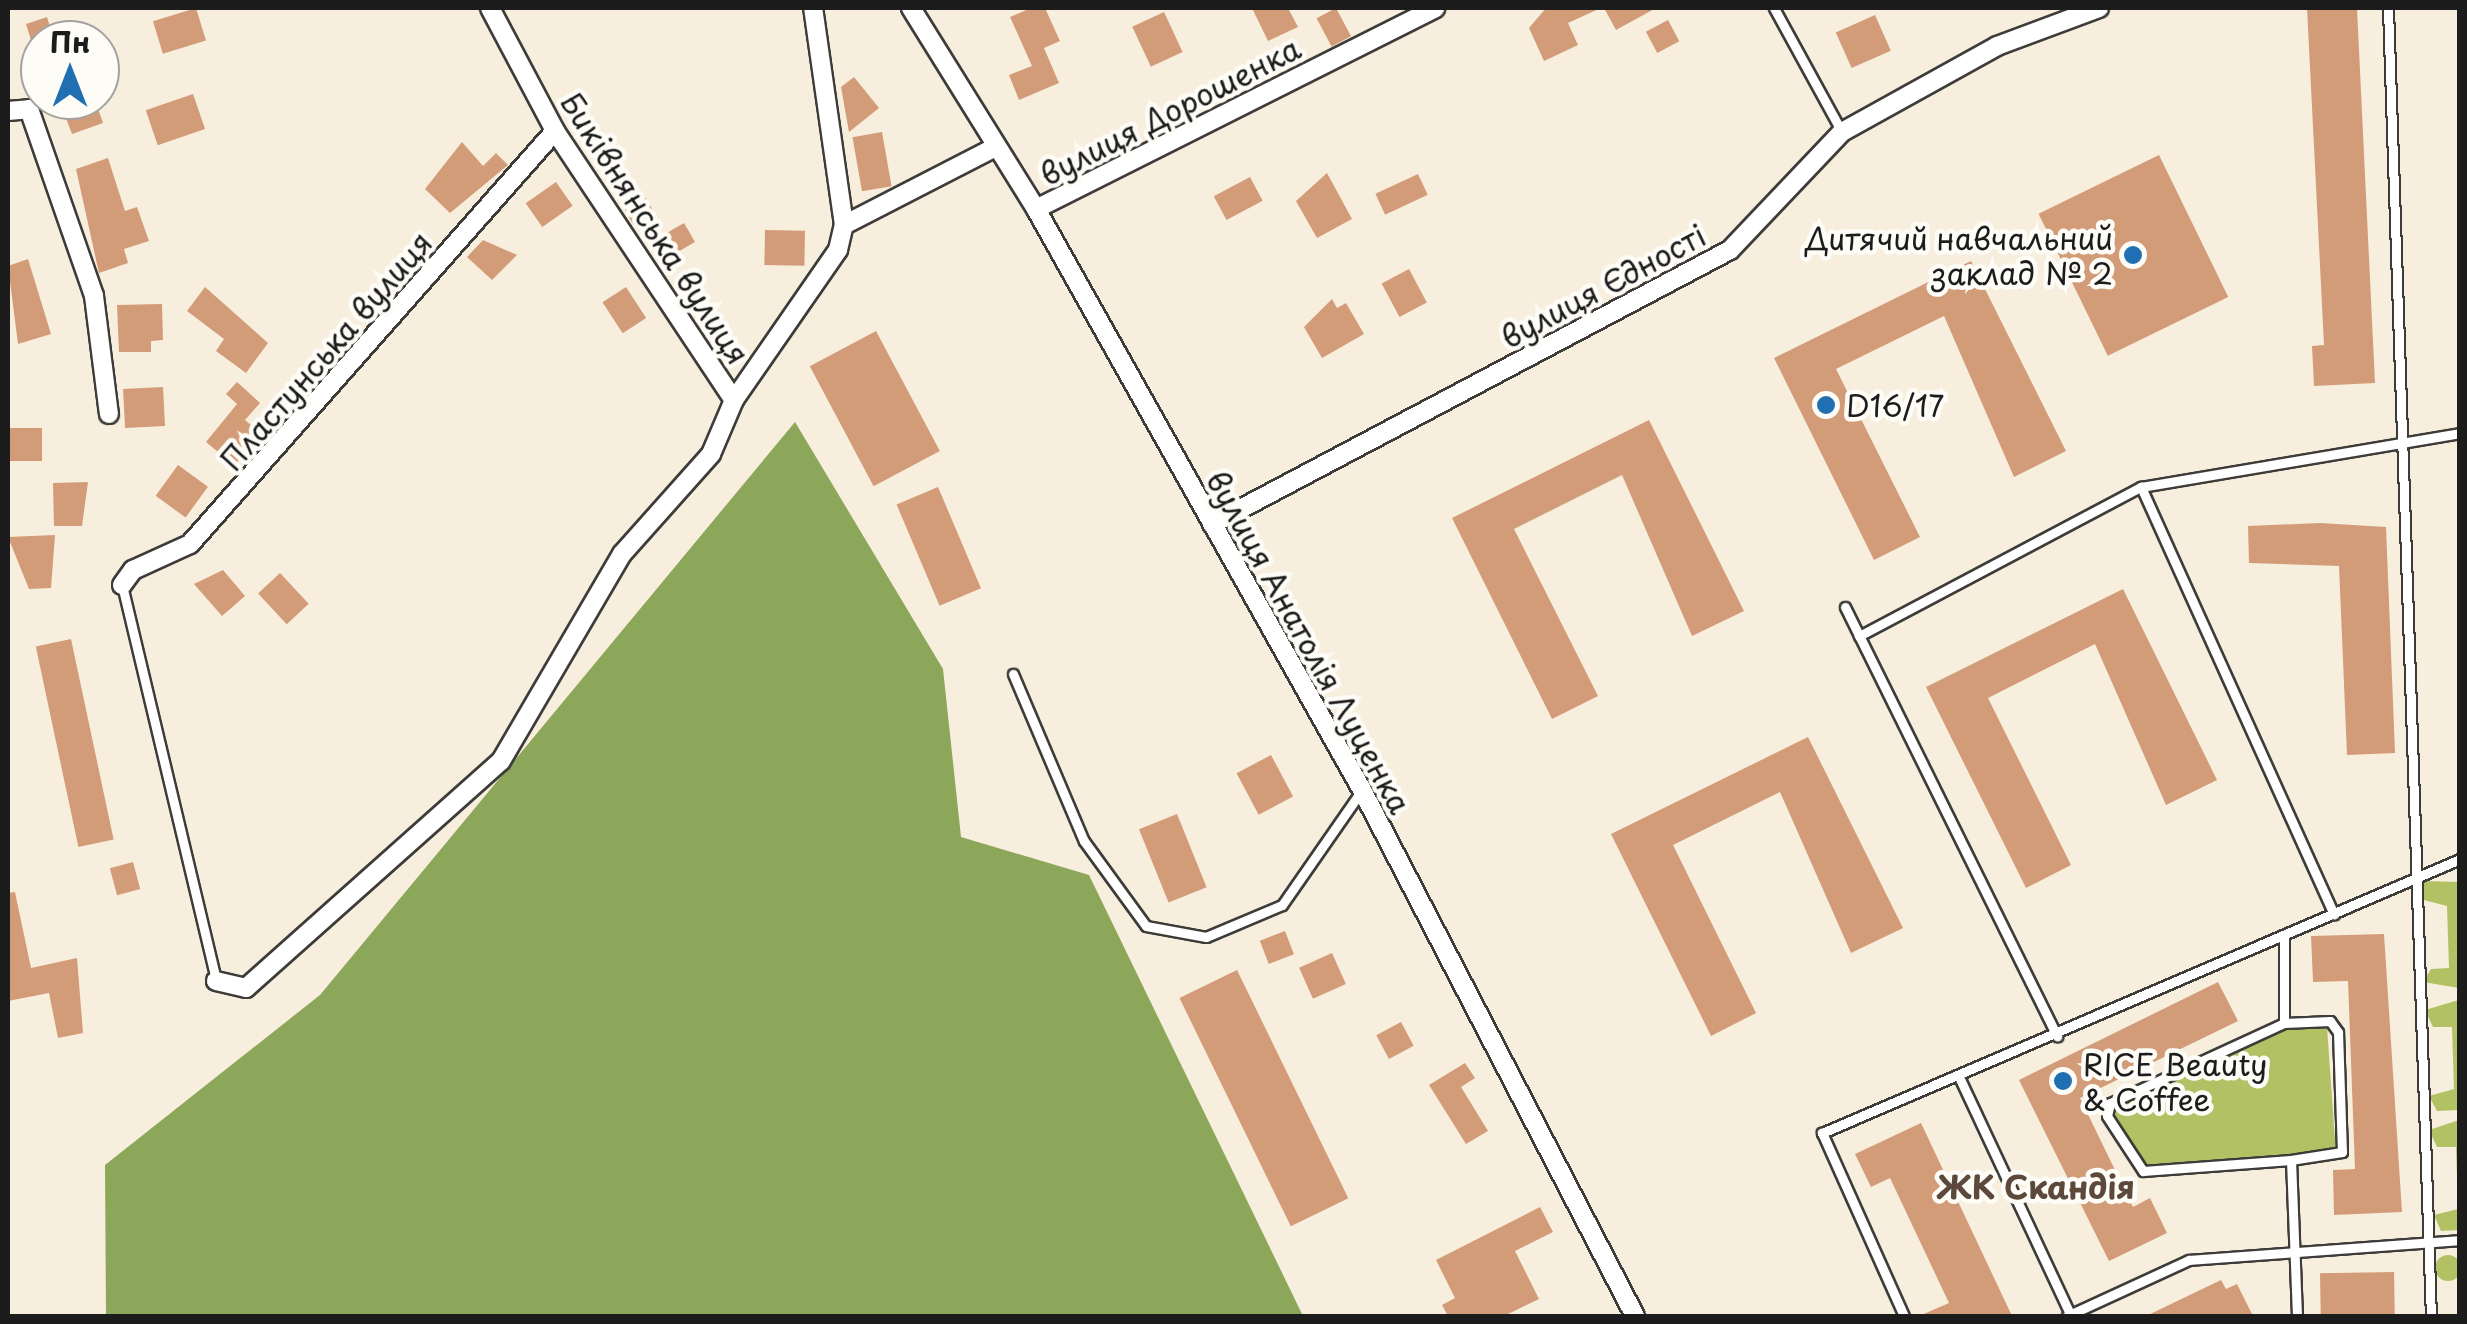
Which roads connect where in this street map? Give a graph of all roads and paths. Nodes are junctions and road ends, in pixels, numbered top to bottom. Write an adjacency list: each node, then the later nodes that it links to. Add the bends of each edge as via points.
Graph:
1 (490, 8): 9 (street, Биківнянська вулиця)
2 (814, 8): 13 (street)
3 (911, 8): 11 (street, вулиця Анатолія Луценка)
4 (1436, 8): 12 (street, вулиця Дорошенка)
5 (1774, 8): 10 (lane)
6 (2099, 8): 10 (street, вулиця Єдності, via 1997,46)
7 (2388, 8): 17 (lane)
8 (8, 111): 15 (street, via 29,109 94,296)
9 (555, 131): 14 (street, Биківнянська вулиця); 20 (street, Пластунська вулиця, via 201,532)
10 (1842, 132): 19 (street, вулиця Єдності, via 1730,250)
11 (996, 147): 12 (street, вулиця Анатолія Луценка); 13 (street)
12 (1036, 210): 19 (street, вулиця Анатолія Луценка)
13 (844, 225): 14 (street, via 838,250)
14 (734, 400): 29 (street, Биківнянська вулиця, via 711,454 614,566 501,761 246,988)
15 (109, 414)
16 (2460, 433): 17 (lane)
17 (2401, 448): 18 (lane); 26 (lane)
18 (2141, 487): 22 (lane); 27 (lane)
19 (1212, 524): 24 (street, вулиця Анатолія Луценка)
20 (122, 585): 29 (lane)
21 (1845, 607): 22 (lane)
22 (1859, 636): 31 (lane)
23 (1014, 674): 24 (lane, via 1084,841 1146,926 1206,937 1282,905)
24 (1362, 790): 37 (street, вулиця Анатолія Луценка)
25 (2460, 859): 26 (lane)
26 (2414, 879): 27 (lane); 35 (lane)
27 (2334, 914): 28 (lane)
28 (2284, 936): 30 (lane); 31 (lane)
29 (216, 981)
30 (2284, 1022): 33 (lane, via 2330,1021 2338,1032 2342,1152); 33 (lane, via 2110,1103 2107,1116 2143,1171)
31 (2057, 1036): 32 (lane)
32 (1960, 1079): 38 (lane, via 1822,1133); 39 (lane)
33 (2291, 1160): 36 (lane)
34 (2460, 1240): 35 (lane)
35 (2428, 1243): 36 (lane); 41 (lane)
36 (2297, 1252): 39 (lane, via 2190,1260); 40 (lane)
37 (1635, 1316)
38 (1904, 1316)
39 (2069, 1316)
40 (2297, 1316)
41 (2431, 1316)

